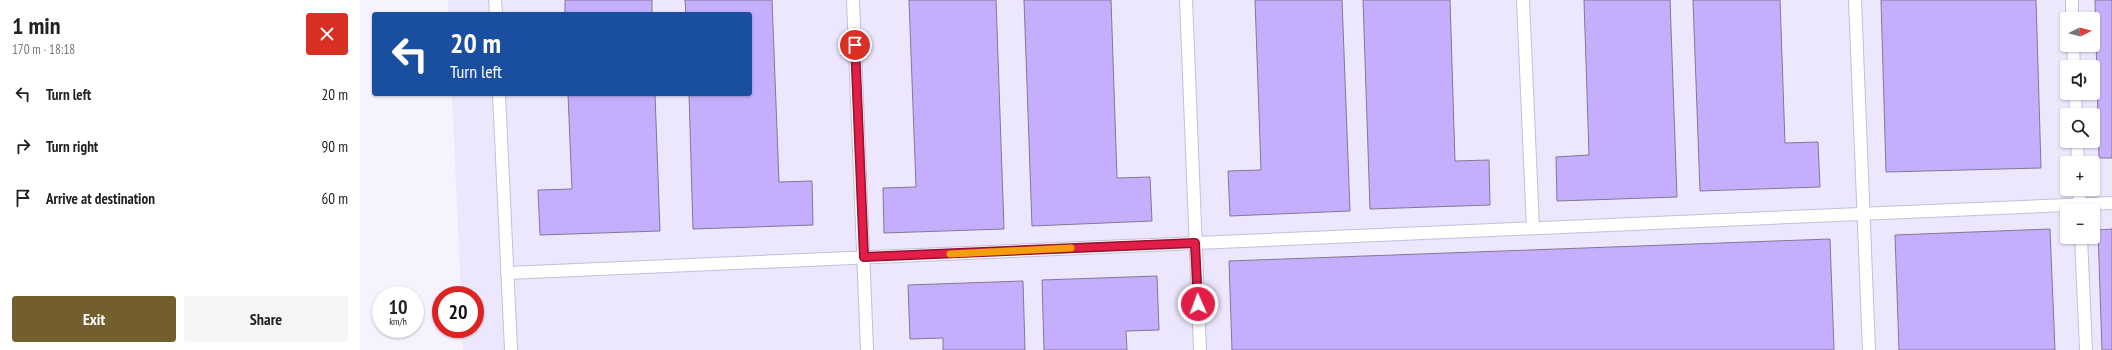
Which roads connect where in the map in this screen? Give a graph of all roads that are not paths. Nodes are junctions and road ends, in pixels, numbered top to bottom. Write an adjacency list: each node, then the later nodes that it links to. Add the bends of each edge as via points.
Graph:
1 (495, 0): 7 (lane)
2 (853, 0): 17 (lane)
3 (1186, 0): 15 (lane)
4 (1523, 0): 14 (lane)
5 (1855, 0): 13 (lane)
6 (2072, 0): 8 (lane)
7 (496, 12)
8 (2072, 12)
9 (499, 96): 18 (lane)
10 (2112, 203): 11 (lane)
11 (2100, 205)
12 (2060, 209): 13 (lane)
13 (1863, 214): 14 (lane); 22 (lane)
14 (1533, 228): 15 (lane)
15 (1195, 243): 17 (lane); 21 (lane)
16 (2081, 244): 23 (lane)
17 (864, 257): 18 (lane); 20 (lane)
18 (507, 273): 19 (lane)
19 (511, 350)
20 (867, 350)
21 (1200, 350)
22 (1869, 350)
23 (2086, 350)

